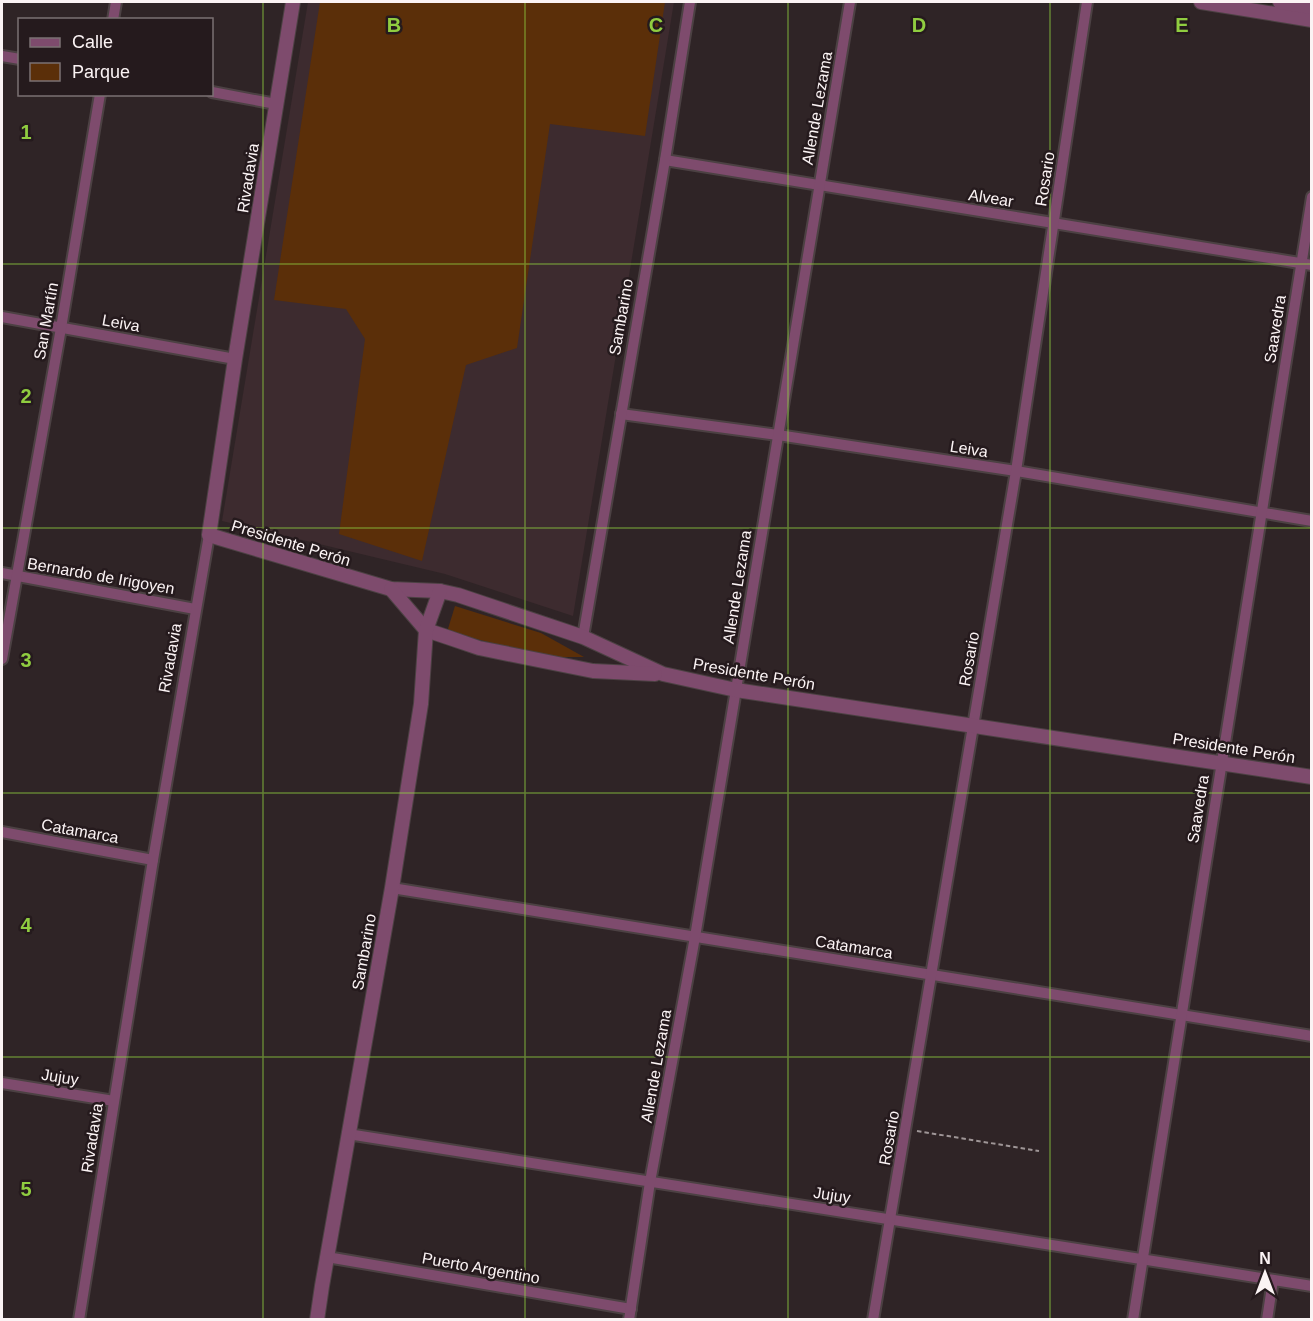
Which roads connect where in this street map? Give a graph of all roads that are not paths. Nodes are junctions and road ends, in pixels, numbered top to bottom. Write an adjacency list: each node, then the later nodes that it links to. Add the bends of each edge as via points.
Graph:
1 (116, 2): 9 (street)
2 (293, 2): 15 (street, Rivadavia)
3 (690, 2): 16 (street, Sambarino)
4 (850, 2): 17 (street, Allende Lezama)
5 (1087, 2): 19 (street, Rosario)
6 (1201, 2): 10 (street)
7 (1280, 2): 8 (street)
8 (1311, 7)
9 (113, 18)
10 (1311, 20)
11 (2, 56): 12 (street)
12 (18, 59)
13 (213, 92): 15 (street)
14 (99, 96): 22 (street, San Martín)
15 (276, 104): 23 (street, Rivadavia)
16 (665, 160): 17 (street, Alvear); 24 (street, Sambarino)
17 (819, 185): 19 (street, Alvear); 25 (street, Allende Lezama)
18 (1311, 197): 20 (street, Saavedra)
19 (1053, 223): 20 (street, Alvear); 26 (street, Rosario)
20 (1306, 264): 27 (street, Saavedra)
21 (2, 318): 22 (street, Leiva)
22 (61, 328): 23 (street, Leiva); 31 (street, San Martín)
23 (235, 359): 29 (street, Rivadavia)
24 (621, 414): 25 (street, Leiva); 36 (street, Sambarino)
25 (778, 435): 26 (street, Leiva); 39 (street, Allende Lezama)
26 (1016, 471): 27 (street, Leiva); 40 (street, Rosario)
27 (1261, 513): 28 (street, Leiva); 41 (street, Saavedra)
28 (1311, 521)
29 (209, 535): 32 (street, Presidente Perón); 34 (street, Rivadavia)
30 (2, 573): 31 (street, Bernardo de Irigoyen)
31 (16, 576): 34 (street, Bernardo de Irigoyen); 37 (street, San Martín)
32 (390, 589): 33 (street, Presidente Perón); 35 (street)
33 (440, 591): 35 (street, Sambarino); 36 (street, Presidente Perón)
34 (195, 609): 44 (street, Rivadavia)
35 (426, 630): 38 (street, via 479,648 593,671); 45 (street, Sambarino, via 421,704)
36 (583, 637): 38 (street, Presidente Perón)
37 (2, 658)
38 (663, 674): 39 (street, Presidente Perón)
39 (736, 690): 40 (street, Presidente Perón); 46 (street, Allende Lezama)
40 (972, 726): 41 (street, Presidente Perón); 47 (street, Rosario)
41 (1221, 762): 42 (street, Presidente Perón); 48 (street, Saavedra)
42 (1311, 777)
43 (2, 832): 44 (street, Catamarca)
44 (153, 860): 51 (street, Rivadavia)
45 (392, 888): 46 (street, Catamarca); 52 (street, Sambarino)
46 (695, 938): 47 (street, Catamarca); 53 (street, Allende Lezama)
47 (931, 975): 48 (street, Catamarca); 54 (street, Rosario)
48 (1181, 1015): 49 (street, Catamarca); 56 (street, Saavedra)
49 (1311, 1036)
50 (2, 1083): 51 (street, Jujuy)
51 (114, 1101): 60 (street, Rivadavia)
52 (348, 1134): 53 (street, Jujuy); 55 (street, Sambarino)
53 (650, 1182): 54 (street, Jujuy); 59 (street, Allende Lezama)
54 (890, 1220): 56 (street, Jujuy); 62 (street, Rosario)
55 (327, 1257): 59 (street, Puerto Argentino); 61 (street, Sambarino)
56 (1142, 1259): 57 (street, Jujuy); 63 (street, Saavedra)
57 (1273, 1280): 58 (street, Jujuy); 64 (street)
58 (1311, 1286)
59 (630, 1315)
60 (79, 1320)
61 (317, 1320)
62 (873, 1320)
63 (1133, 1320)
64 (1267, 1320)

